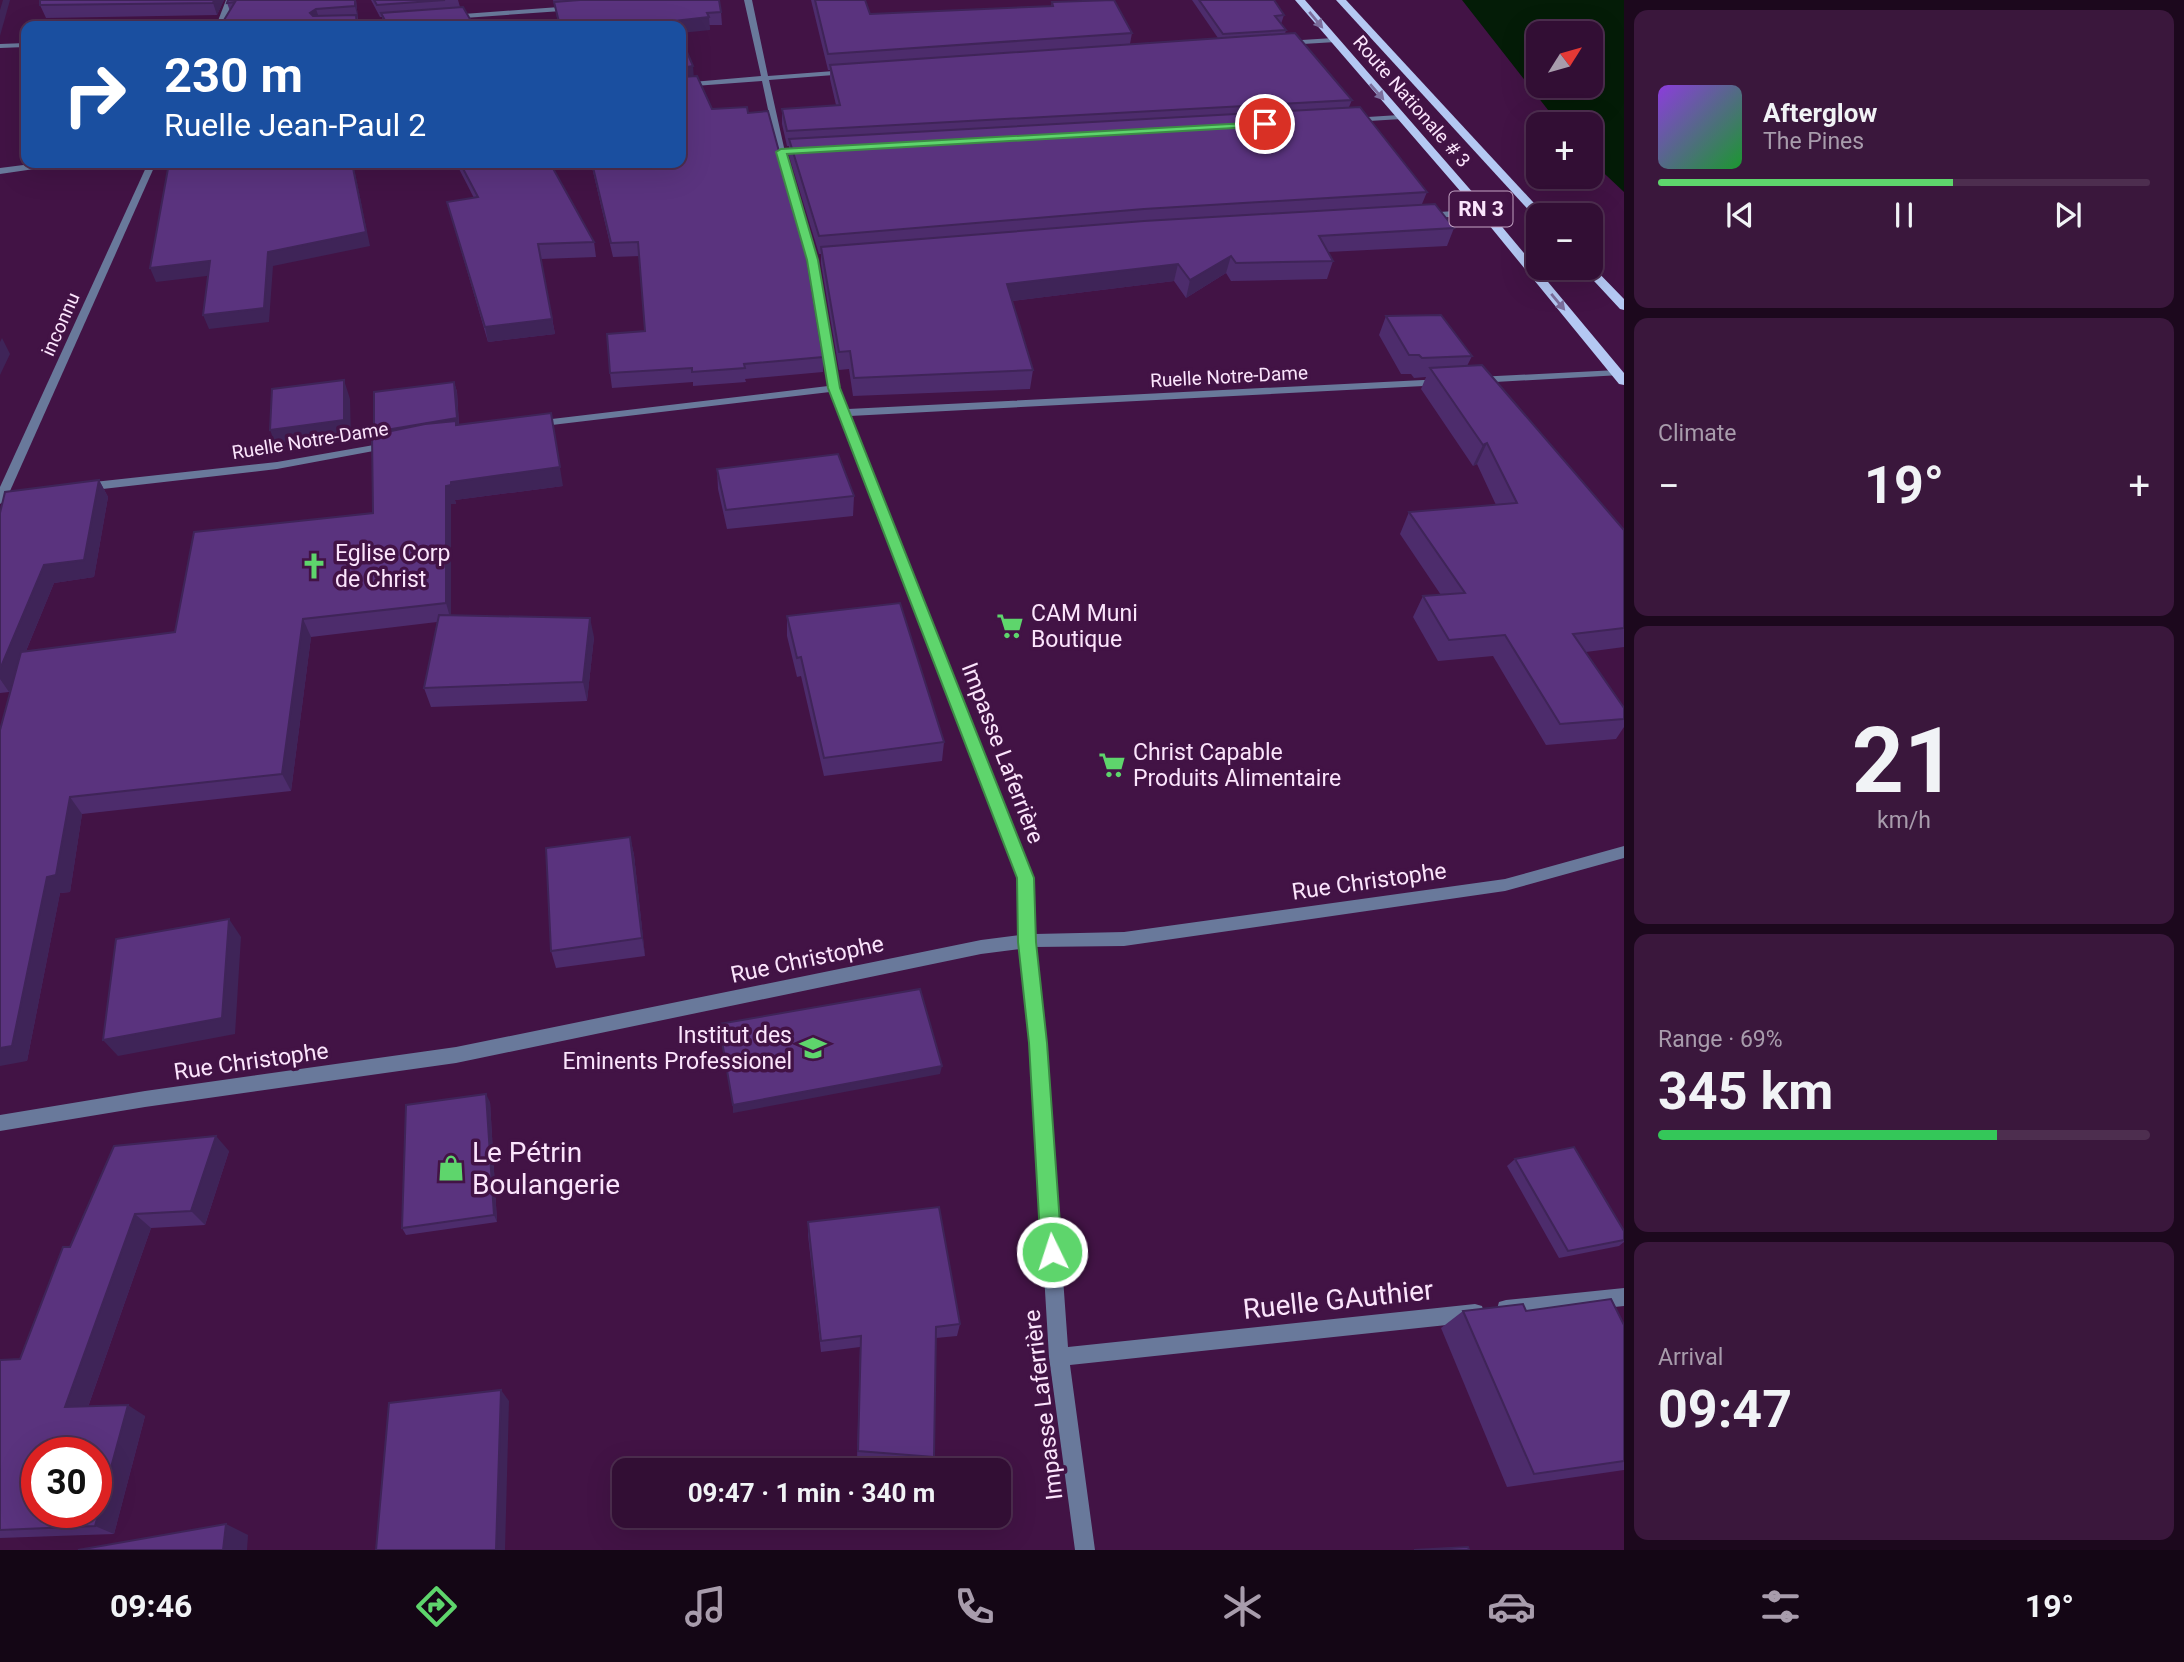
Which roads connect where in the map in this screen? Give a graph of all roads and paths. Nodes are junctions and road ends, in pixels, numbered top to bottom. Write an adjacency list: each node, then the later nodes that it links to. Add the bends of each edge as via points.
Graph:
1 (229, 0): 8 (street)
2 (748, 0): 15 (street, Impasse Laferrière)
3 (1300, 0): 10 (main road, RN 3, one-way to 10)
4 (1341, 0): 24 (main road, Route Nationale # 3 / RN 3)
5 (583, 8): 6 (street)
6 (444, 18)
7 (417, 19): 9 (street)
8 (222, 21)
9 (389, 21)
10 (1333, 40): 11 (street); 17 (main road, Route Nationale # 3 / RN 3, one-way to 17)
11 (1278, 44)
12 (21, 45): 13 (street)
13 (0, 46)
14 (862, 71): 15 (street)
15 (765, 78): 16 (street); 20 (street, Impasse Laferrière)
16 (686, 85)
17 (1399, 117): 18 (street); 25 (main road, Route Nationale # 3 / RN 3)
18 (1344, 120)
19 (795, 151): 20 (street)
20 (781, 152): 28 (street, Impasse Laferrière)
21 (21, 168): 23 (street)
22 (150, 168): 40 (street, inconnu)
23 (0, 171)
24 (1528, 203)
25 (1484, 212): 26 (street); 31 (main road, Route Nationale # 3 / RN 3, one-way to 31)
26 (1415, 216)
27 (826, 259): 28 (street)
28 (813, 260): 34 (street, Impasse Laferrière)
29 (1599, 280): 30 (main road)
30 (1624, 306)
31 (1621, 377): 32 (street)
32 (1465, 381)
33 (1451, 382): 35 (street, Ruelle Notre-Dame)
34 (834, 388): 35 (street, Impasse Laferrière); 36 (street)
35 (843, 413): 42 (street, Impasse Laferrière, via 1026,878)
36 (524, 425)
37 (405, 442): 38 (street, Ruelle Notre-Dame, via 267,467)
38 (68, 488)
39 (16, 494): 40 (street)
40 (1, 497)
41 (1624, 852): 42 (street, Rue Christophe, via 1492,887 1124,939)
42 (1027, 942): 43 (street, Rue Christophe, via 981,947 456,1055); 45 (street, Impasse Laferrière)
43 (0, 1123)
44 (1624, 1297): 45 (street, Ruelle GAuthier)
45 (1059, 1357): 46 (street, Impasse Laferrière)
46 (1084, 1550)

